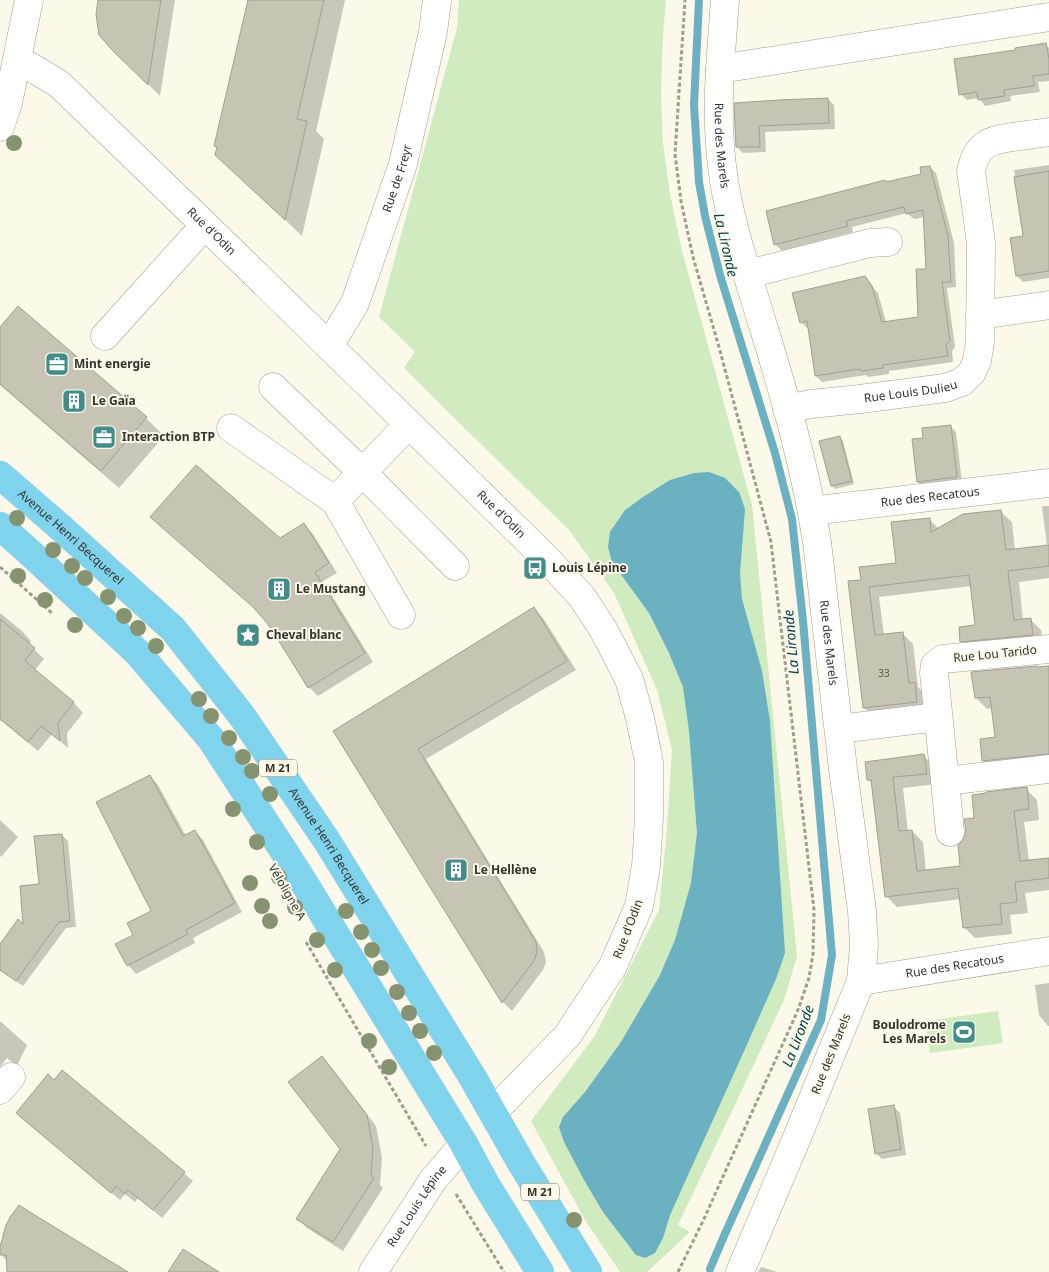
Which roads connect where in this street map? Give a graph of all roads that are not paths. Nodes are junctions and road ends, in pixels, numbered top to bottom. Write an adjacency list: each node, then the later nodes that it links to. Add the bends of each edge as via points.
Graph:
1 (29, 0): 5 (street)
2 (437, 0): 15 (street, Rue de Freyr, via 433,32 403,164 355,303)
3 (725, 0): 6 (street, Rue des Marels)
4 (1049, 18): 6 (street)
5 (12, 50): 7 (street, via 8,103); 9 (street, Rue d'Odin, via 58,84)
6 (720, 70): 11 (street, Rue des Marels, via 718,118 722,167)
7 (0, 127)
8 (1049, 132): 13 (street, Rue Louis Dulieu, via 996,139 986,144 974,160 971,171 981,243)
9 (205, 225): 14 (street); 15 (street, Rue d'Odin)
10 (888, 242): 11 (street, via 870,243)
11 (748, 274): 17 (street, Rue des Marels)
12 (1049, 305): 13 (street)
13 (980, 315): 17 (street, Rue Louis Dulieu, via 977,361 962,382 945,388)
14 (105, 336)
15 (329, 346): 18 (street, Rue d'Odin)
16 (273, 387): 20 (street)
17 (788, 409): 24 (street, Rue des Marels)
18 (409, 424): 20 (street); 36 (street, Rue d'Odin, via 582,597 629,679 649,762 646,866 639,906 613,966 567,1036)
19 (231, 428): 23 (street)
20 (362, 472): 23 (street); 26 (street)
21 (0, 475): 36 (main road, Avenue Henri Becquerel / M 21, via 173,629 242,716 327,841)
22 (1049, 483): 24 (street, Rue des Recatous)
23 (335, 501): 27 (street)
24 (812, 511): 30 (street, Rue des Marels)
25 (0, 526): 37 (main road, via 137,652 211,739)
26 (455, 566)
27 (401, 615)
28 (1049, 649): 29 (street, Rue Lou Tarido, via 943,659 935,665 934,673)
29 (938, 717): 30 (street); 32 (street, Rue Lou Tarido)
30 (839, 729): 35 (street, Rue des Marels, via 862,911 864,945)
31 (1049, 769): 32 (street)
32 (945, 782): 33 (street, Rue Lou Tarido)
33 (950, 832)
34 (1049, 951): 35 (street, Rue des Recatous)
35 (860, 981): 41 (street, Rue des Marels)
36 (493, 1112): 37 (main road); 40 (main road, Avenue Henri Becquerel / M 21)
37 (464, 1144): 38 (street, Rue Louis Lépine, via 433,1180); 39 (main road)
38 (372, 1272)
39 (540, 1272)
40 (588, 1272)
41 (740, 1272)

